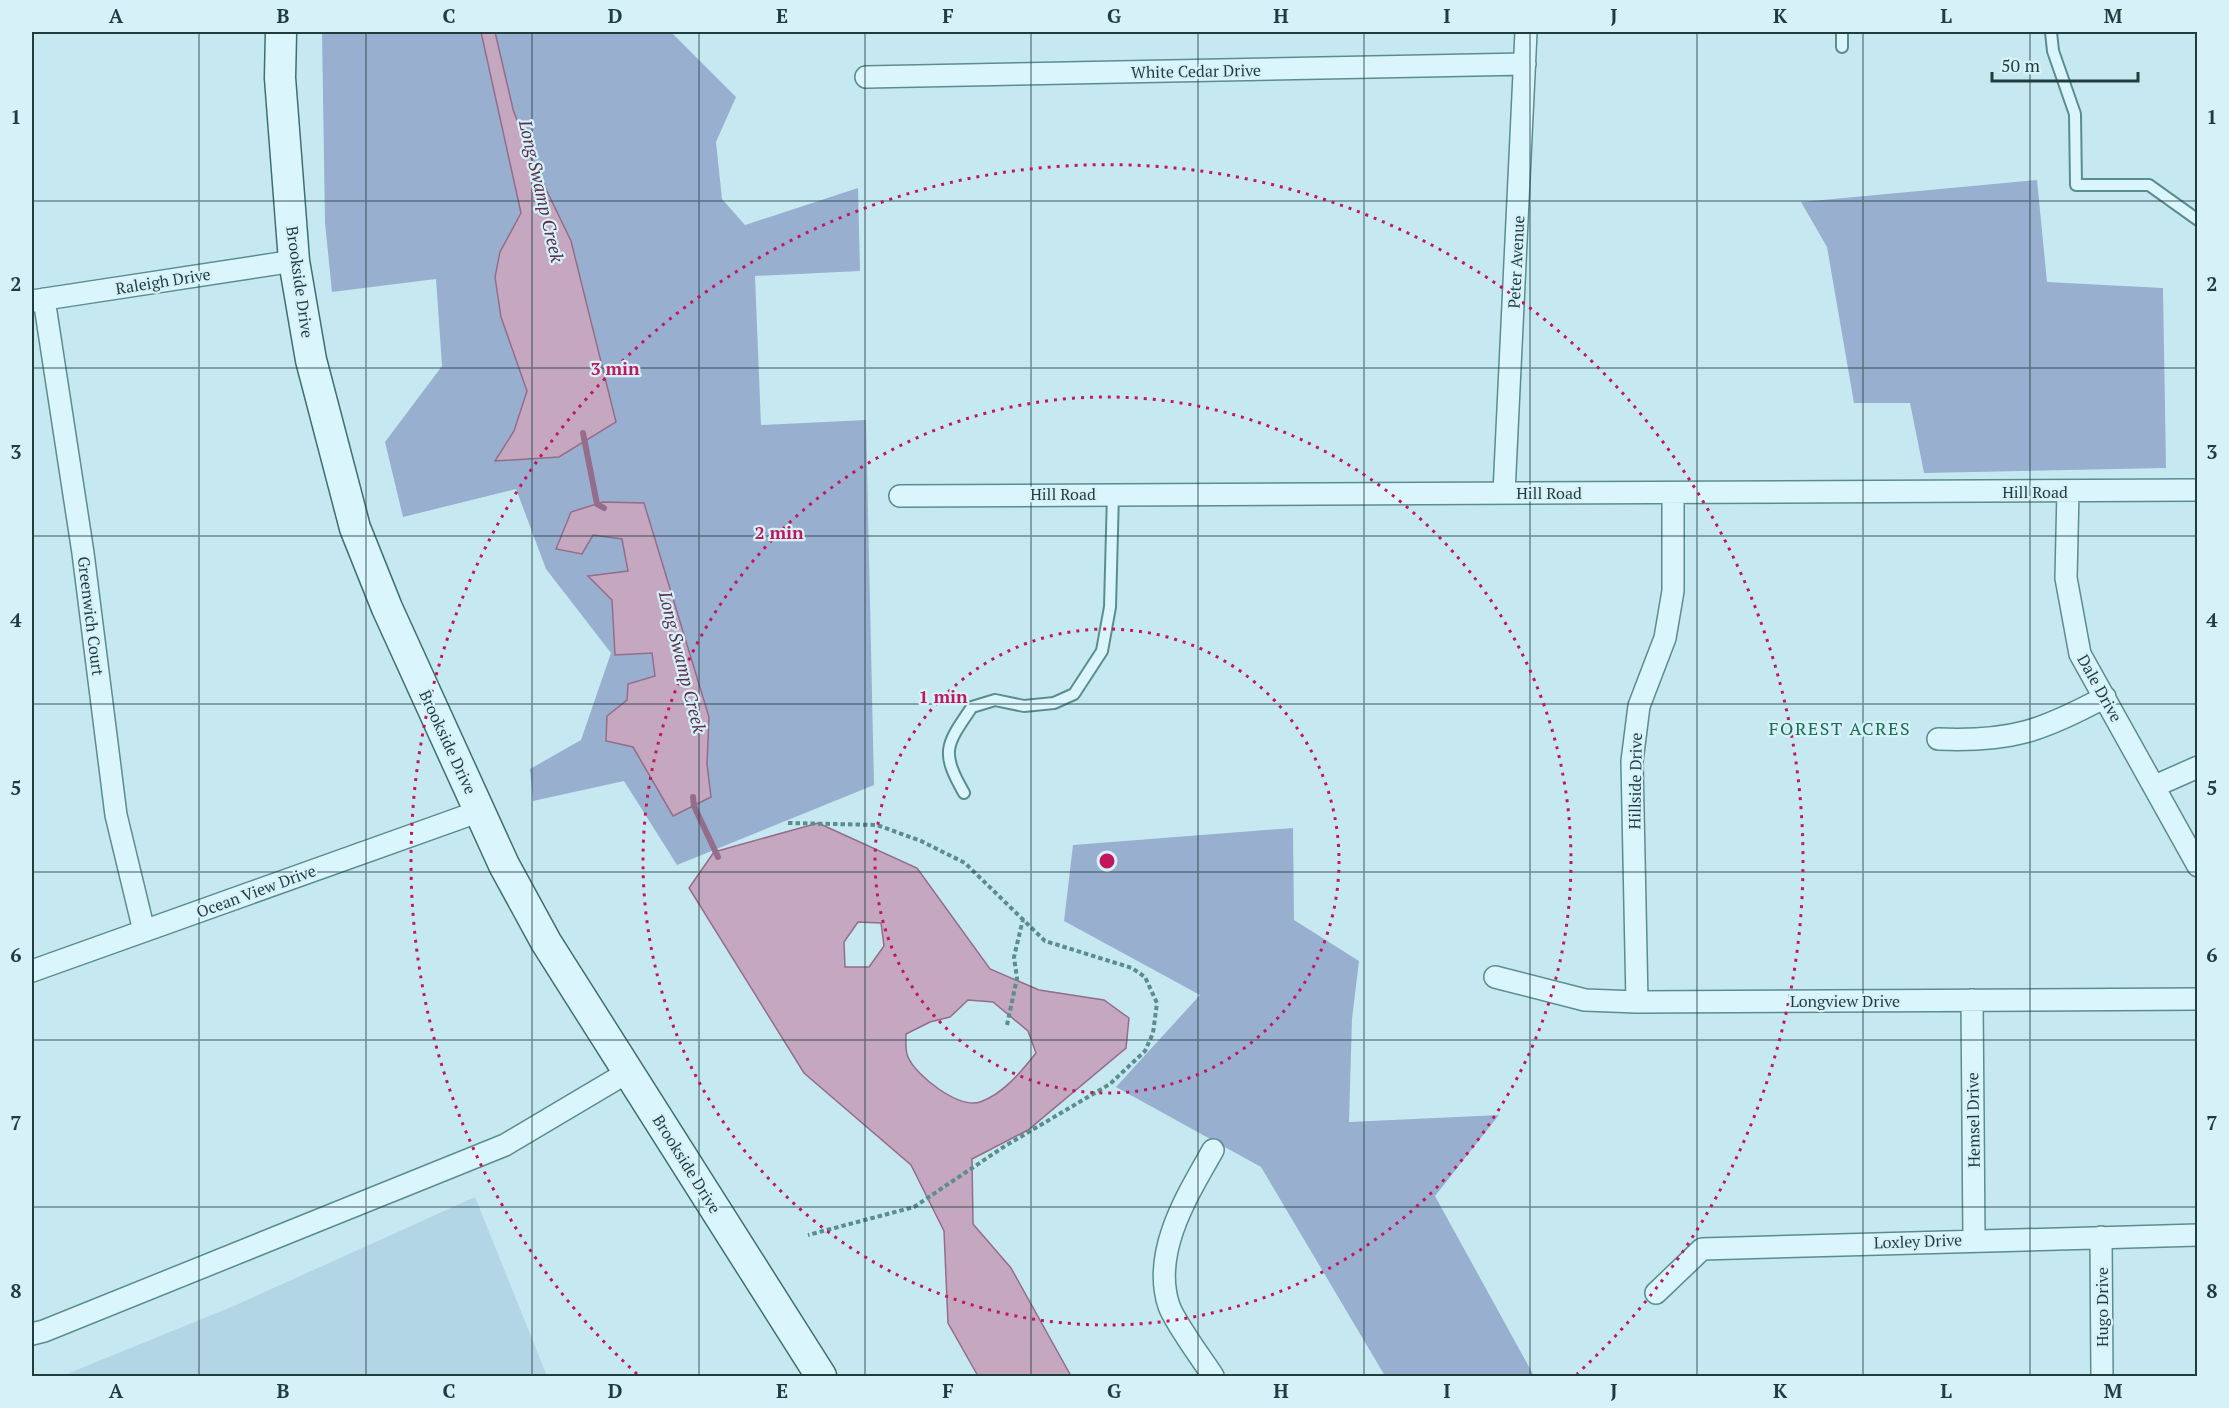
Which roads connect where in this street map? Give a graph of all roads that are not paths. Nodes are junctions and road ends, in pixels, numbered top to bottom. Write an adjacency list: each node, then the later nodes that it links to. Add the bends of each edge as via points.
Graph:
1 (281, 32): 9 (street, Brookside Drive, via 280,78)
2 (1526, 32): 6 (street, Peter Avenue)
3 (1842, 32): 5 (lane)
4 (2051, 32): 8 (lane, via 2053,51 2075,114 2076,184 2149,185)
5 (1842, 47)
6 (1525, 64): 7 (street, White Cedar Drive); 13 (street, Peter Avenue)
7 (866, 77)
8 (2198, 220)
9 (294, 261): 10 (street, Raleigh Drive); 22 (street, Brookside Drive, via 311,360 355,528 387,608)
10 (38, 300): 24 (street, Greenwich Court, via 82,553 116,815)
11 (2198, 490): 12 (street, Hill Road)
12 (2068, 492): 14 (street, Hill Road); 17 (street, Dale Drive, via 2066,578 2071,618 2080,654)
13 (1504, 493): 14 (street, Hill Road); 15 (street, Hill Road)
14 (1672, 493): 29 (street, Hillside Drive, via 1673,591 1665,638 1639,706 1632,761)
15 (1113, 494): 16 (street, Hill Road); 21 (lane, via 1110,606 1102,651 1074,694 1054,703 1024,706 995,700 972,707 952,736 948,765)
16 (900, 496)
17 (2105, 697): 18 (street, via 2055,724 2016,736 1974,741); 20 (street, Dale Drive)
18 (1938, 739)
19 (2198, 767): 20 (street)
20 (2155, 786): 23 (street, Dale Drive)
21 (964, 793)
22 (480, 811): 24 (street, Ocean View Drive); 30 (street, Brookside Drive, via 546,942)
23 (2198, 866)
24 (144, 931): 25 (street, Ocean View Drive)
25 (32, 971)
26 (1495, 977): 29 (street, Longview Drive, via 1585,1000)
27 (2198, 999): 28 (street, Longview Drive)
28 (1972, 1000): 29 (street, Longview Drive); 34 (street, Hemsel Drive)
29 (1637, 1002)
30 (628, 1072): 36 (street, via 505,1145); 37 (street, Brookside Drive)
31 (1213, 1150): 38 (street, via 1187,1196 1167,1251 1165,1271 1169,1306)
32 (2198, 1235): 33 (street, Loxley Drive)
33 (2101, 1237): 34 (street, Loxley Drive); 39 (street, Hugo Drive)
34 (1974, 1239): 35 (street, Loxley Drive, via 1702,1249)
35 (1656, 1293)
36 (32, 1334)
37 (821, 1377)
38 (1213, 1377)
39 (2102, 1377)

